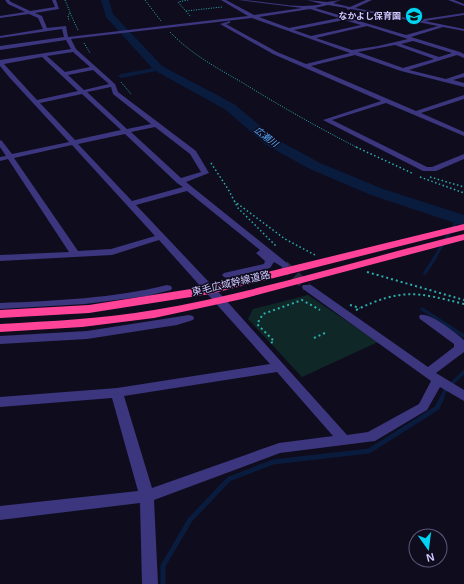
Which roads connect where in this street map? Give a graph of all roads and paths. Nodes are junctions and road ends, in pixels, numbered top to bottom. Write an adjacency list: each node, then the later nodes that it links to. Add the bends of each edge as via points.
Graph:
1 (7, 0): 18 (street, via 8,3)
2 (54, 0): 18 (street, via 57,8)
3 (65, 0): 19 (path)
4 (145, 0): 26 (path)
5 (188, 0): 17 (path, via 178,2)
6 (223, 0): 14 (street)
7 (240, 0): 15 (street)
8 (309, 0): 12 (street)
9 (339, 0): 12 (street)
10 (370, 0): 16 (street)
11 (450, 0): 13 (street)
12 (328, 4): 15 (street); 16 (street)
13 (464, 5)
14 (234, 6): 17 (path); 21 (street)
15 (311, 8): 21 (street); 24 (street)
16 (348, 9): 22 (street)
17 (186, 11): 27 (path)
18 (27, 12): 23 (street); 34 (street, via 40,18)
19 (70, 13): 31 (path); 39 (path)
20 (464, 14): 29 (street)
21 (254, 17): 33 (street); 35 (street); 56 (street, via 222,24 268,50)
22 (394, 17): 25 (street); 29 (street)
23 (0, 18)
24 (344, 19): 30 (street); 35 (street)
25 (381, 20)
26 (161, 21)
27 (194, 21)
28 (374, 21): 30 (street)
29 (416, 21): 32 (street)
30 (364, 24): 40 (street); 41 (street)
31 (70, 26)
32 (443, 26): 36 (street); 41 (street)
33 (165, 28): 39 (street); 77 (path, via 191,52 253,90 312,123)
34 (45, 29): 37 (street); 42 (street, via 64,27)
35 (288, 29): 40 (street)
36 (464, 30)
37 (32, 31): 38 (street); 42 (street, via 40,39)
38 (0, 36)
39 (82, 36): 45 (street); 52 (path)
40 (312, 37): 49 (street)
41 (406, 37): 43 (street)
42 (67, 38): 45 (street, via 21,47); 47 (street)
43 (414, 39): 44 (street); 50 (street)
44 (397, 44): 49 (street); 54 (street)
45 (11, 46): 46 (street)
46 (0, 48)
47 (74, 50): 51 (street); 57 (street)
48 (464, 51): 50 (street)
49 (354, 53): 56 (street); 58 (street)
50 (457, 54): 53 (street); 54 (street)
51 (43, 55): 55 (street); 59 (street)
52 (93, 56)
53 (464, 56)
54 (440, 59): 58 (street)
55 (0, 62): 67 (street, via 8,77)
56 (305, 66): 66 (street)
57 (94, 68): 59 (street); 62 (street)
58 (403, 70): 61 (street)
59 (63, 74): 64 (street)
60 (464, 75): 61 (street)
61 (445, 81): 63 (street)
62 (112, 85): 64 (street); 69 (street, via 115,93)
63 (464, 85)
64 (83, 92): 67 (street); 70 (street)
65 (464, 97): 68 (street)
66 (386, 101): 68 (street); 74 (street, via 326,120 426,169 433,169)
67 (35, 102): 73 (street)
68 (416, 113): 71 (street)
69 (154, 125): 70 (street); 78 (street, via 193,153 204,173)
70 (124, 132): 73 (street); 78 (street)
71 (464, 134)
72 (0, 142): 75 (street)
73 (74, 143): 75 (street); 83 (street)
74 (464, 156)
75 (10, 157): 76 (street); 88 (street)
76 (0, 159)
77 (419, 176): 79 (path); 81 (path)
78 (180, 181): 80 (street)
79 (464, 187)
80 (188, 188): 83 (street); 84 (street)
81 (464, 193)
82 (233, 200): 89 (path, via 286,239)
83 (129, 204): 86 (street)
84 (227, 218): 91 (street); 93 (street, via 223,223 270,261 267,266)
85 (464, 227): 96 (highway, 東毛広域幹線道路)
86 (160, 237): 88 (street, via 112,252); 96 (street)
87 (464, 237): 92 (highway, 東毛広域幹線道路)
88 (75, 255): 90 (street)
89 (321, 257)
90 (0, 258)
91 (284, 265)
92 (360, 268): 97 (highway, 東毛広域幹線道路); 98 (path)
93 (227, 275)
94 (307, 287): 115 (street)
95 (167, 288): 102 (street)
96 (210, 290): 97 (street); 102 (highway, 東毛広域幹線道路, via 89,309)
97 (220, 300): 105 (highway, 東毛広域幹線道路); 114 (street)
98 (464, 300)
99 (464, 304): 101 (path, via 427,294 408,293 390,296)
100 (0, 306): 102 (street)
101 (360, 308)
102 (43, 309): 104 (highway, 東毛広域幹線道路)
103 (320, 310): 113 (path, via 302,300 263,314 257,324 274,342)
104 (0, 314)
105 (154, 314): 108 (highway, 東毛広域幹線道路, via 82,323); 109 (street)
106 (424, 317): 115 (street, via 460,343 460,349)
107 (189, 318): 109 (street)
108 (0, 328)
109 (129, 329): 112 (street, via 87,335)
110 (325, 333): 111 (path)
111 (314, 338)
112 (0, 340)
113 (269, 345)
114 (280, 367): 116 (street); 119 (street)
115 (441, 381): 117 (street); 119 (street, via 424,407 370,437)
116 (117, 393): 118 (street); 120 (street)
117 (464, 396)
118 (0, 402)
119 (344, 440): 120 (street, via 279,448)
120 (147, 496): 121 (street); 122 (street)
121 (0, 513)
122 (150, 584)

